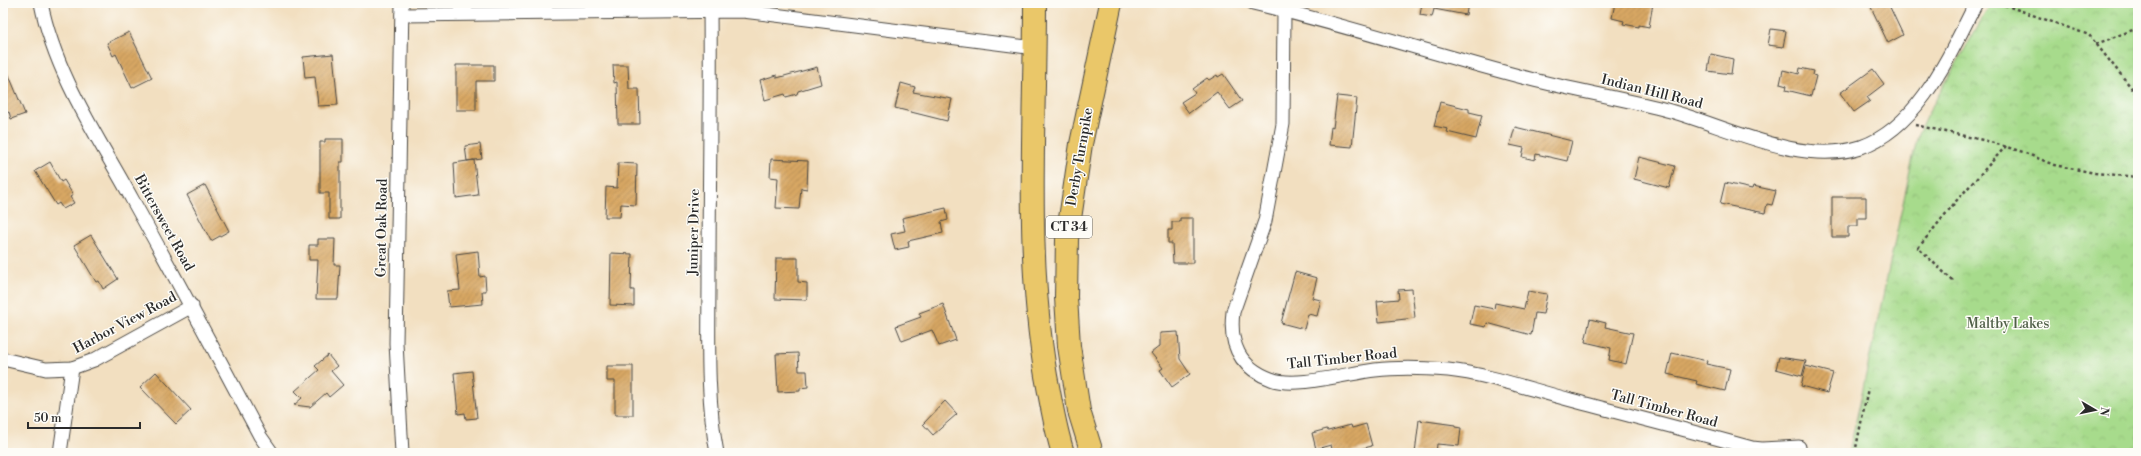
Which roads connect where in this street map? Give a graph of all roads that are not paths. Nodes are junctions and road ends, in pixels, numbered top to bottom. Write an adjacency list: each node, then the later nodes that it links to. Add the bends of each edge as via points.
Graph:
1 (41, 3): 10 (street, Bittersweet Road, via 54,51 71,89)
2 (1035, 3): 9 (highway, CT 34)
3 (1111, 3): 19 (highway, Derby Turnpike / CT 34, via 1081,144 1067,240 1066,296 1070,353 1079,411)
4 (1253, 3): 8 (street, Indian Hill Road)
5 (1976, 3): 8 (street, Indian Hill Road, via 1927,92 1905,120 1892,131 1863,146 1845,151 1808,152 1786,148 1662,109 1530,79 1320,18)
6 (402, 9): 7 (street); 16 (street, Great Oak Road, via 396,343)
7 (710, 10): 9 (street, via 743,11); 17 (street, Juniper Drive, via 709,345 712,427)
8 (1284, 12): 13 (street, Tall Timber Road, via 1283,124 1265,220 1233,312 1231,328 1234,344 1243,362 1255,372 1272,380 1289,382 1375,370 1449,370 1521,386 1752,448)
9 (1035, 48): 18 (highway, CT 34, via 1035,295 1055,429)
10 (192, 306): 12 (street, Harbor View Road, via 94,360); 15 (street, Bittersweet Road, via 260,436)
11 (3, 358): 12 (street, Harbor View Road, via 46,369)
12 (72, 368): 14 (street)
13 (1799, 447)
14 (60, 453)
15 (272, 453)
16 (402, 453)
17 (717, 453)
18 (1063, 453)
19 (1092, 453)

